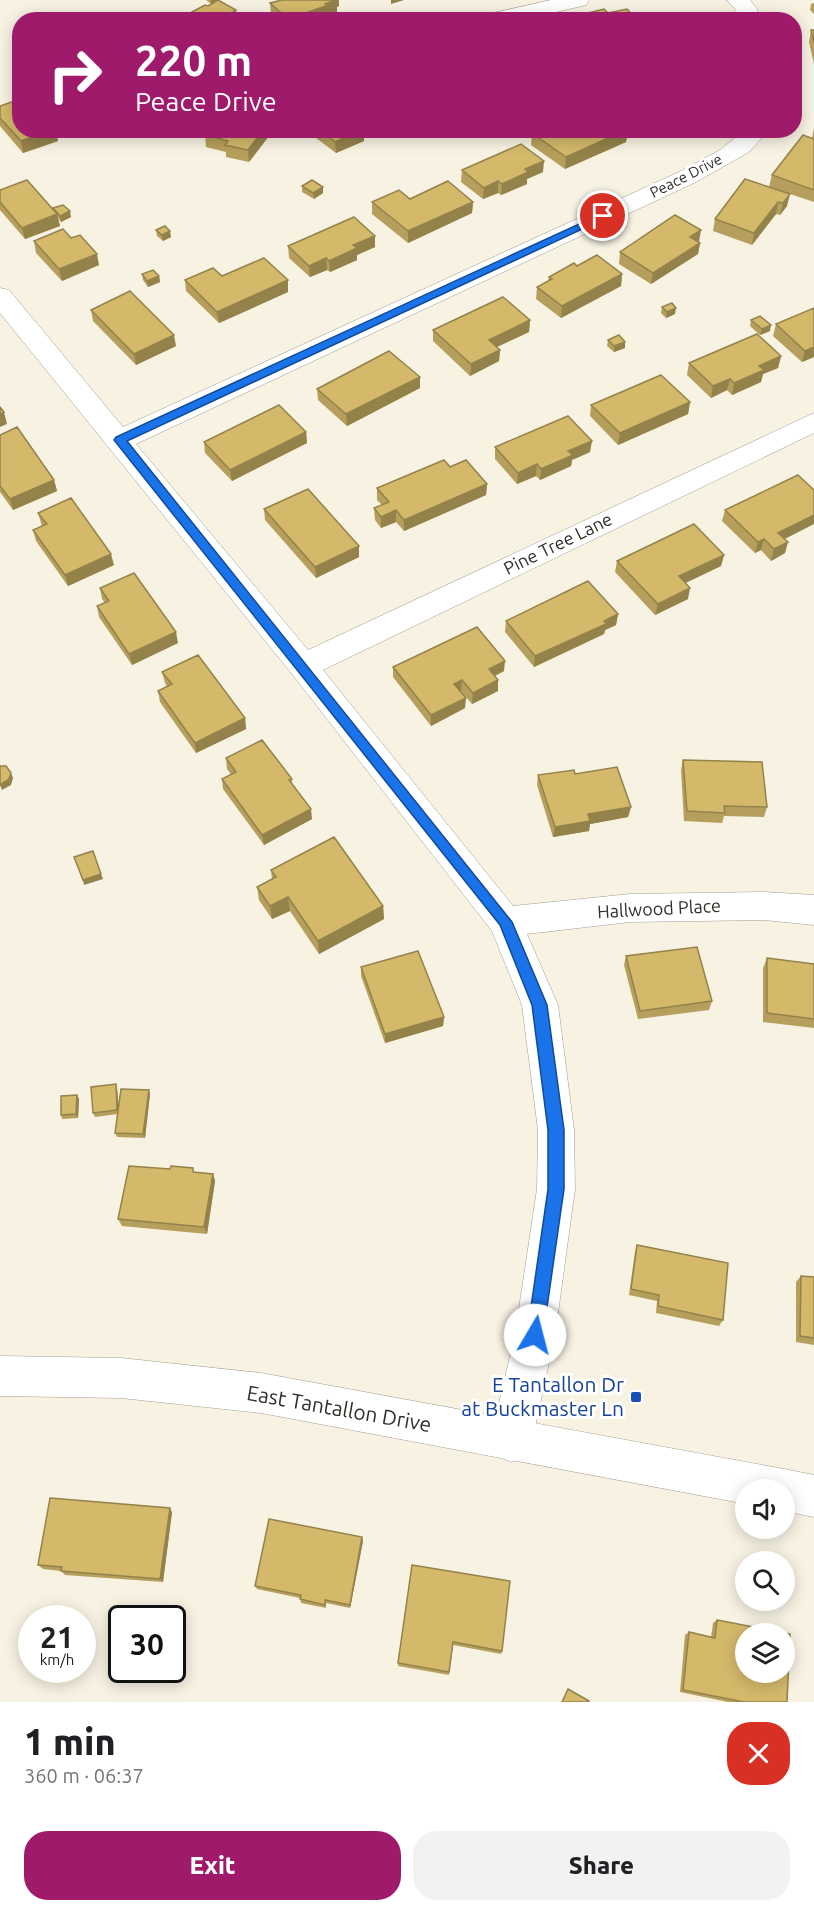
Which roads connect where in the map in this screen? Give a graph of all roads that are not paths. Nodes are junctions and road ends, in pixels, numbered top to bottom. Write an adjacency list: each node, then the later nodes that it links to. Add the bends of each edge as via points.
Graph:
1 (578, 0): 3 (street)
2 (738, 0): 4 (street)
3 (527, 12)
4 (747, 12)
5 (751, 138): 8 (street, Peace Drive, via 702,170 665,188)
6 (0, 296): 8 (street)
7 (814, 422): 9 (street, Pine Tree Lane)
8 (120, 440): 9 (street)
9 (303, 666): 11 (street)
10 (814, 910): 11 (street, Hallwood Place, via 728,905 630,908)
11 (505, 922): 13 (street, via 540,1005 556,1130 556,1189 550,1234 535,1335)
12 (0, 1376): 13 (street, East Tantallon Drive, via 121,1378 261,1393)
13 (511, 1441): 14 (street, East Tantallon Drive)
14 (735, 1482)
15 (795, 1492): 16 (street, East Tantallon Drive)
16 (814, 1496)

